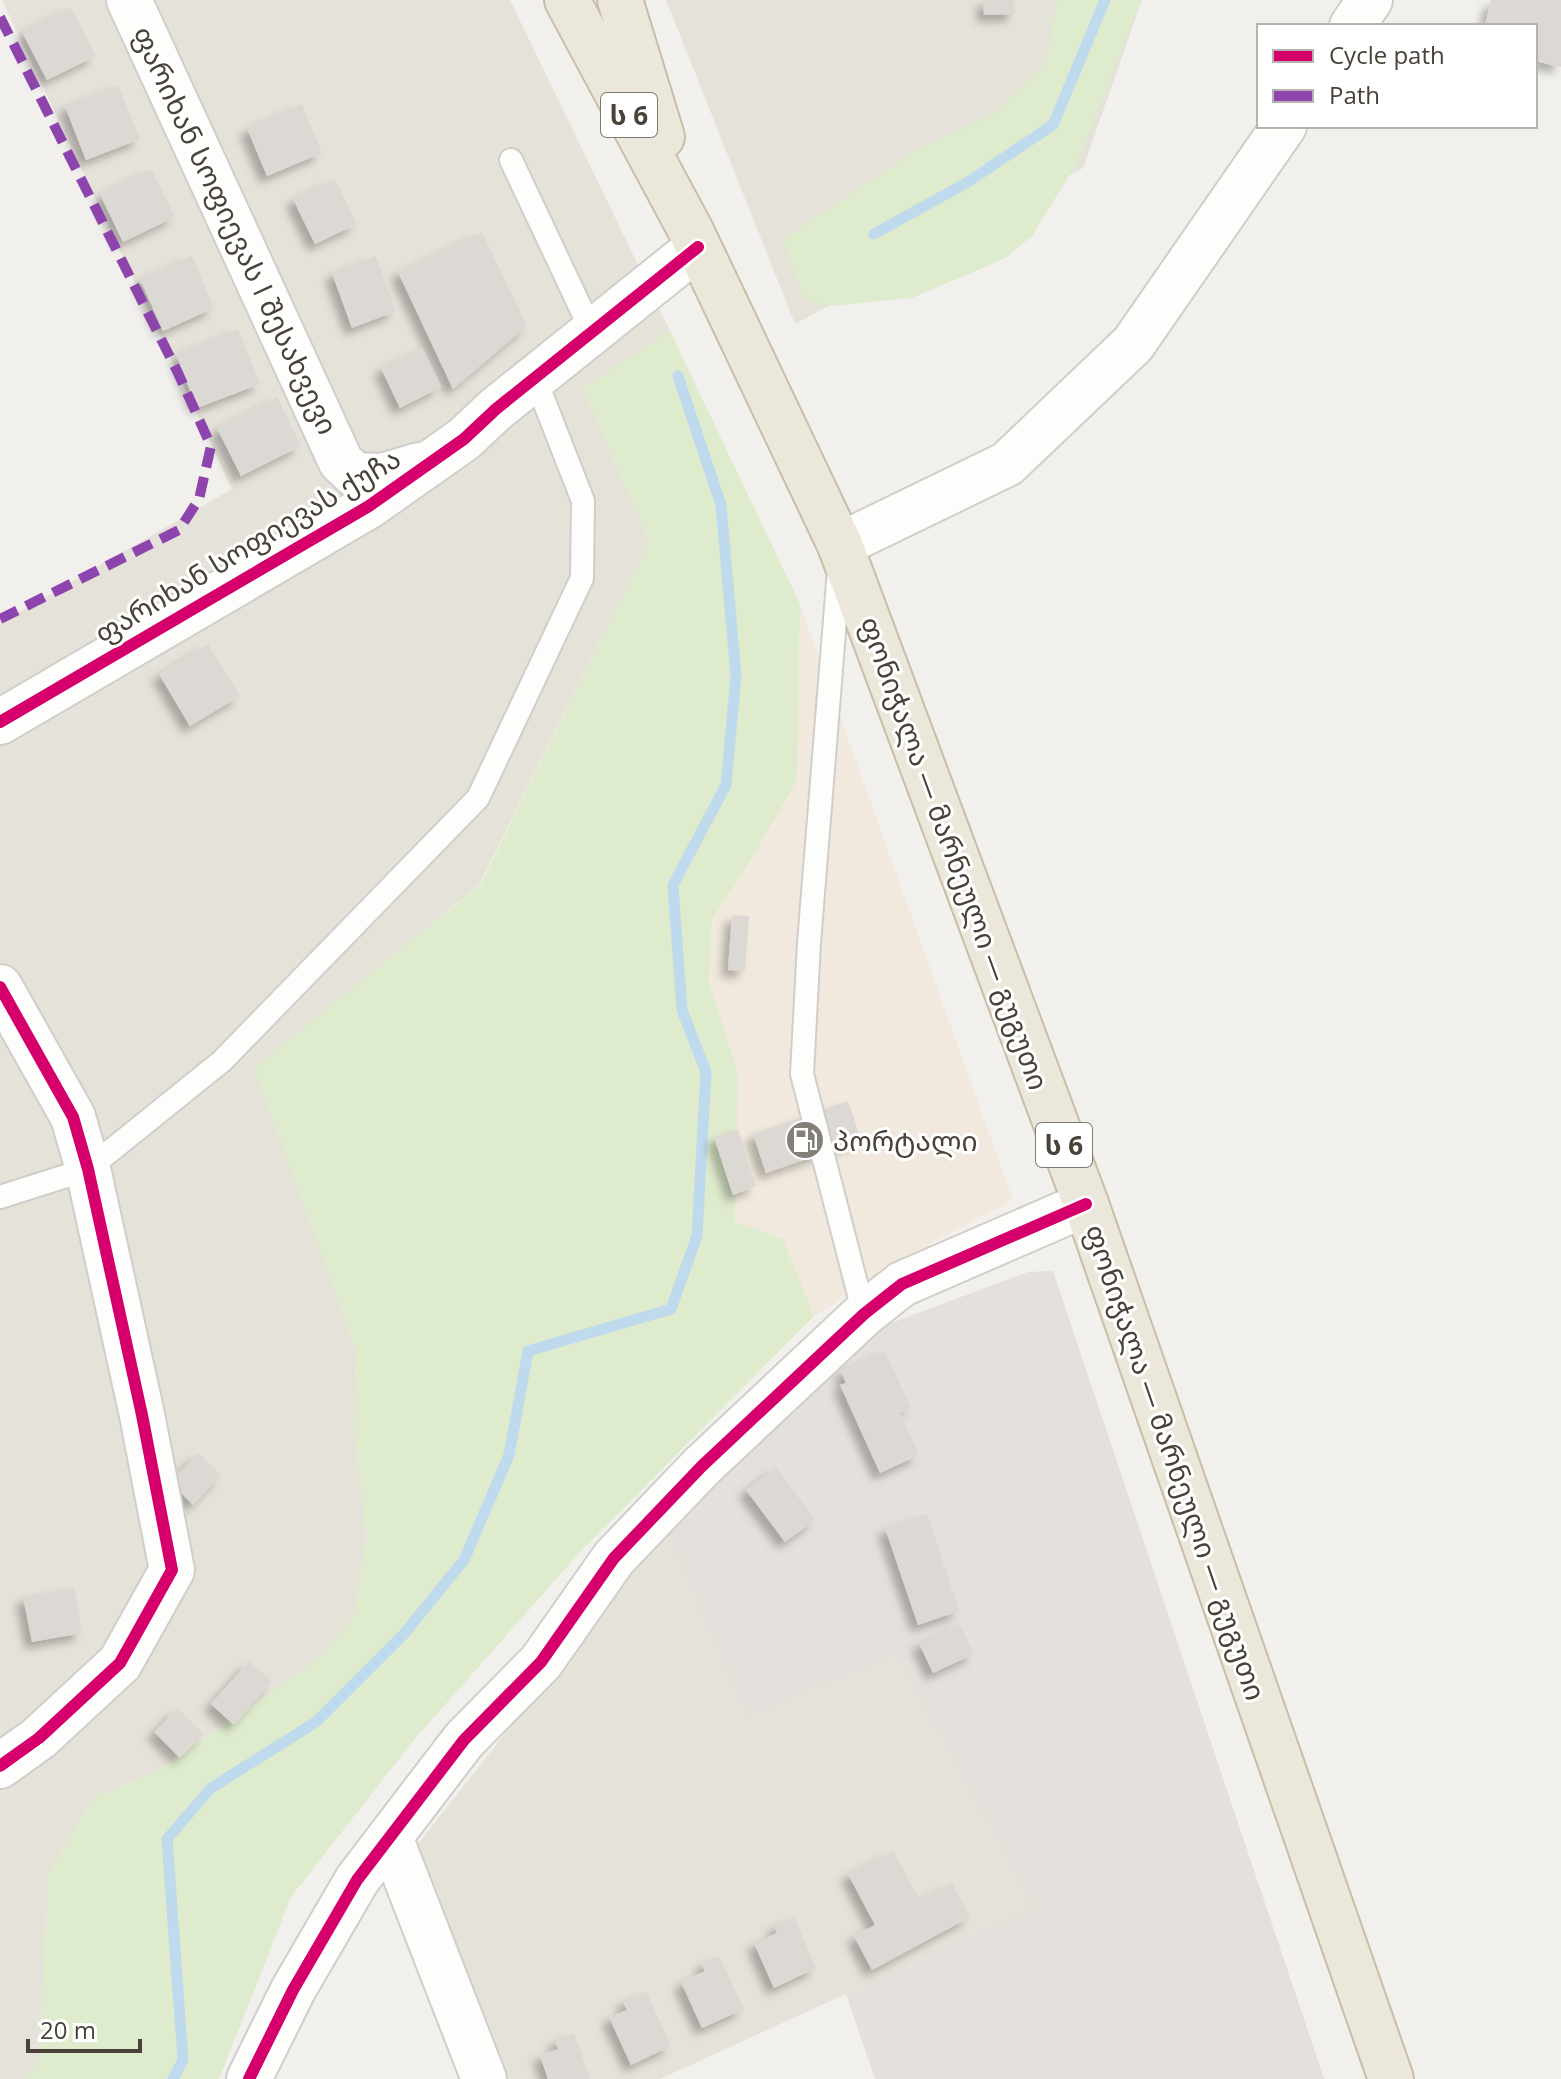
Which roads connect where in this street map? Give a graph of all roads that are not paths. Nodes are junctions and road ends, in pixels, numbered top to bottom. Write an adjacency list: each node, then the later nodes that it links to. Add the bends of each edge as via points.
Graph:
1 (129, 0): 11 (street, ფარიხან სოფიევას I შესახვევი, via 341,462 355,475 382,476)
2 (567, 0): 8 (highway, ს 6)
3 (620, 0): 8 (highway, ს 6)
4 (1370, 0): 5 (street)
5 (1353, 24)
6 (1283, 128): 12 (street, via 1133,344 1007,464)
7 (511, 160): 9 (lane)
8 (694, 239): 9 (street, ფარიხან სოფიევას ქუჩა); 12 (highway, ფონიჭალა — მარნეული — გუგუთი / ს 6)
9 (592, 332): 10 (street, ფარიხან სოფიევას ქუჩა)
10 (535, 378): 11 (street, ფარიხან სოფიევას ქუჩა, via 464,439); 15 (lane, via 583,501 582,578 478,798 222,1061)
11 (428, 462): 13 (street, ფარიხან სოფიევას ქუჩა, via 369,506)
12 (840, 545): 17 (highway, ფონიჭალა — მარნეული — გუგუთი / ს 6); 18 (lane, via 802,1074)
13 (0, 722)
14 (0, 987): 15 (street, via 73,1117)
15 (88, 1169): 16 (lane); 19 (street, via 172,1570 120,1663 39,1738)
16 (0, 1197)
17 (1086, 1204): 18 (street, via 902,1284); 23 (highway, ფონიჭალა — მარნეული — გუგუთი / ს 6)
18 (864, 1314): 20 (street, via 702,1466 614,1558 541,1662 464,1740)
19 (0, 1766)
20 (390, 1837): 21 (street, via 357,1880); 22 (street)
21 (249, 2079)
22 (484, 2079)
23 (1391, 2079)

